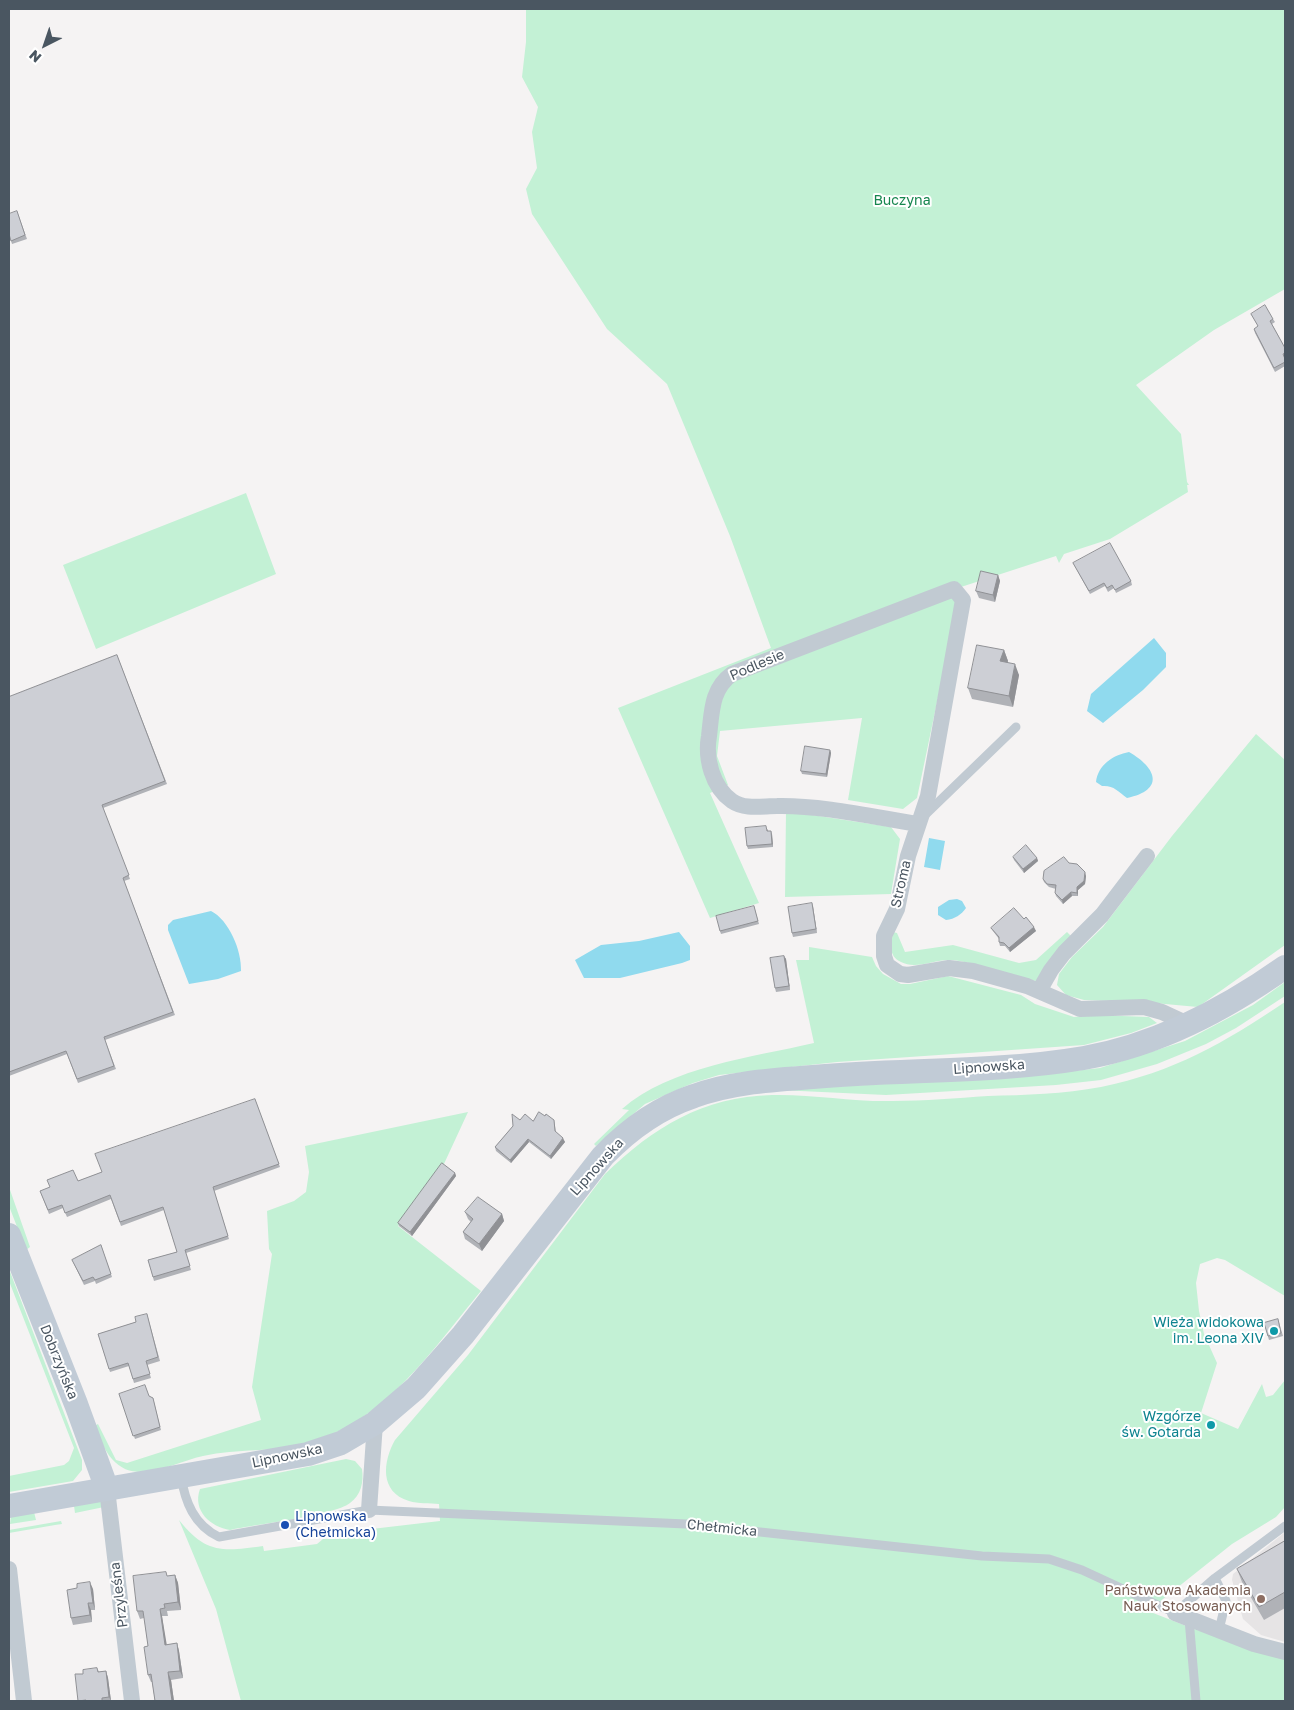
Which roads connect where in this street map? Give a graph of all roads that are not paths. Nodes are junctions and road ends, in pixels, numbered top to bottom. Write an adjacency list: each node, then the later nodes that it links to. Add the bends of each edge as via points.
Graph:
1 (962, 610): 3 (street, Stroma, via 937,754); 3 (street, Podlesie, via 960,593 948,589 732,674 723,680 714,700 707,759 725,794 733,801 742,805 801,808)
2 (1016, 727): 3 (lane)
3 (918, 824): 6 (street, Stroma, via 897,910 884,936 884,956 888,965 900,974 908,975 949,968 973,971)
4 (1147, 856): 6 (street, via 1102,915 1064,953)
5 (1285, 967): 7 (main road, Lipnowska)
6 (1039, 991): 7 (street, Stroma, via 1080,1008 1144,1008)
7 (1190, 1025): 9 (main road, Lipnowska, via 1129,1047 1084,1058 1002,1067 755,1082 703,1093 659,1111 629,1131 603,1156 462,1335 416,1388)
8 (9, 1235): 11 (main road, Dobrzyńska)
9 (375, 1423): 10 (main road, Lipnowska, via 341,1443 308,1454); 13 (street)
10 (180, 1476): 11 (main road, Lipnowska); 13 (lane, Chełmicka, via 184,1496 198,1521 219,1537)
11 (107, 1489): 12 (main road, Lipnowska); 21 (street, Przyleśna)
12 (9, 1506)
13 (370, 1510): 17 (lane, Chełmicka, via 686,1524 982,1556 1049,1559 1082,1570)
14 (1285, 1526): 16 (lane)
15 (9, 1569): 20 (street)
16 (1215, 1578): 17 (lane); 18 (lane, via 1226,1602)
17 (1182, 1616): 18 (street, Chełmicka); 22 (lane)
18 (1219, 1630): 19 (street, Chełmicka)
19 (1285, 1652)
20 (24, 1701)
21 (132, 1701)
22 (1196, 1701)

